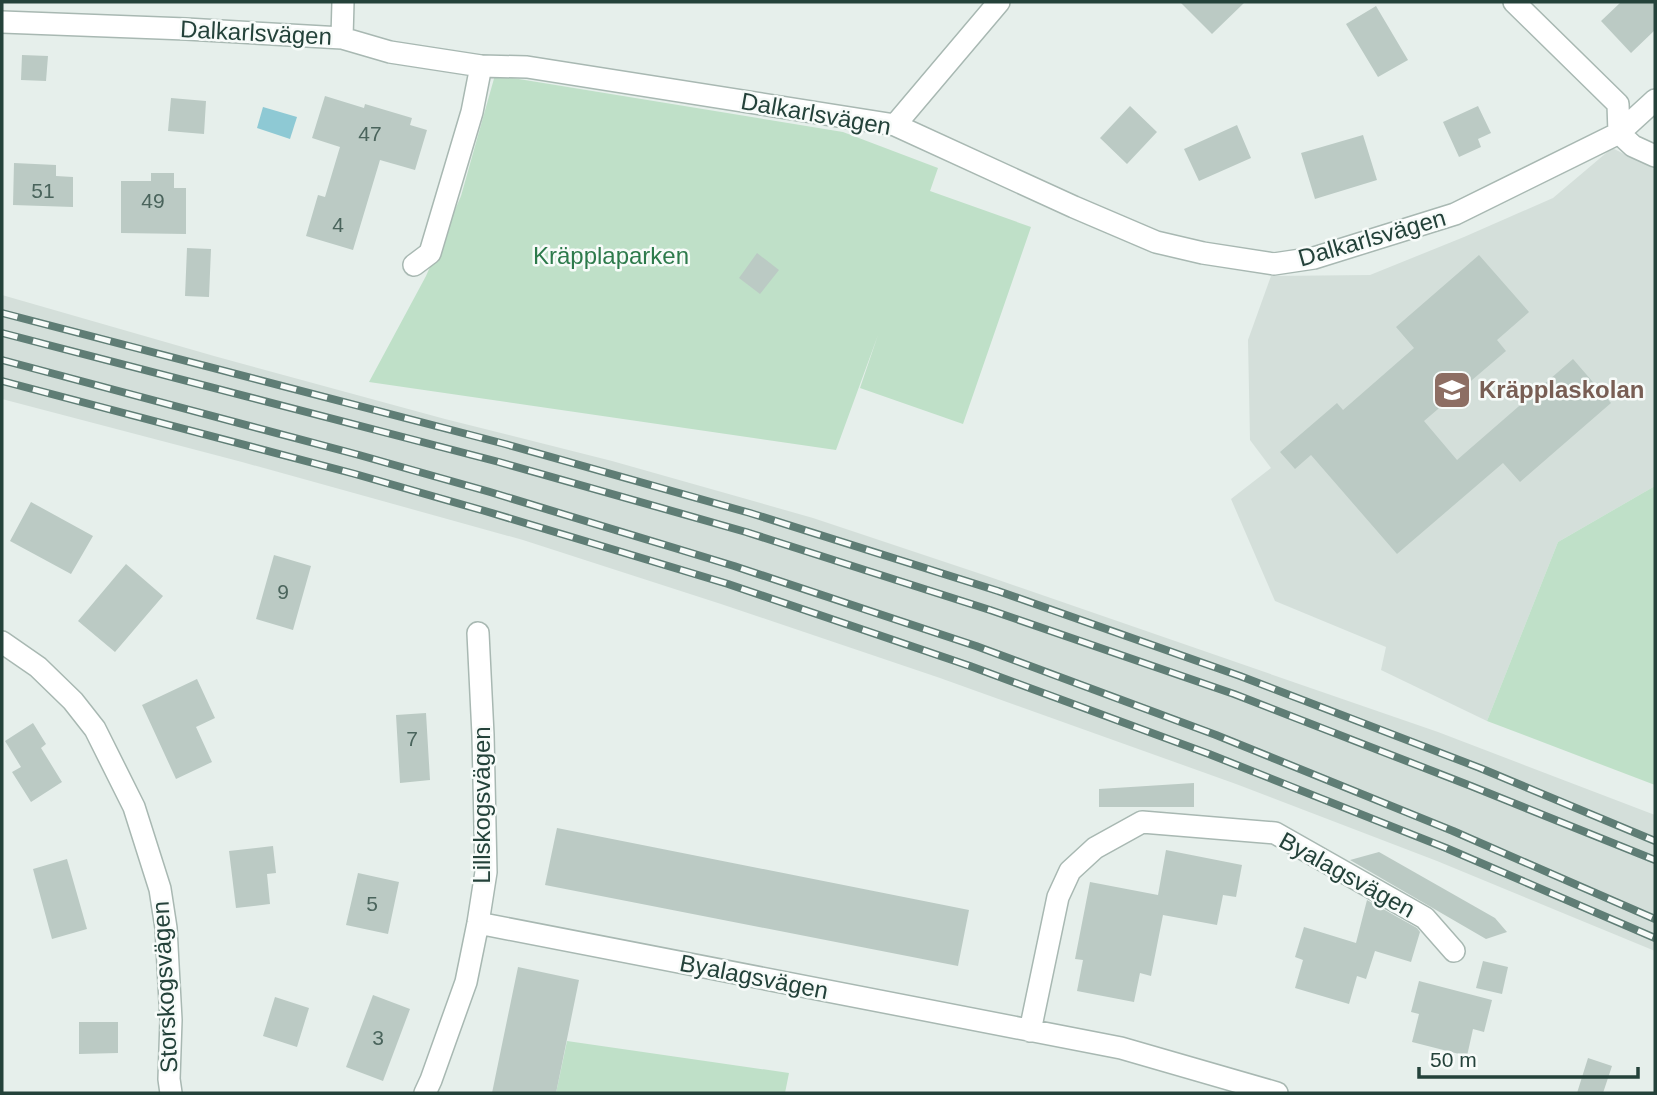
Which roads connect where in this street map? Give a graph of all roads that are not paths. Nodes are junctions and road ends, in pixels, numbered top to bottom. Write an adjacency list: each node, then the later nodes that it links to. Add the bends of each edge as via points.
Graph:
1 (342, 2): 5 (street)
2 (999, 2): 8 (street)
3 (1514, 2): 9 (street, via 1619,104)
4 (2, 22): 5 (street, Dalkarlsvägen)
5 (342, 38): 6 (street, Dalkarlsvägen, via 390,52)
6 (481, 66): 8 (street, Dalkarlsvägen, via 527,67); 11 (street, via 430,253)
7 (1655, 100): 9 (street, Dalkarlsvägen)
8 (895, 125): 9 (street, Dalkarlsvägen, via 1156,242 1274,264 1314,258 1455,214)
9 (1619, 133): 10 (street)
10 (1655, 156)
11 (414, 265)
12 (478, 633): 14 (street, Lillskogsvägen, via 486,872)
13 (2, 642): 17 (street, Storskogsvägen, via 38,667 73,701 95,729 134,807 160,889 166,928)
14 (478, 923): 16 (street, Byalagsvägen); 18 (street, Lillskogsvägen, via 466,982)
15 (1454, 951): 16 (street, Byalagsvägen, via 1425,918 1275,833 1142,822 1095,848 1070,871 1058,897)
16 (1030, 1031): 19 (street, Byalagsvägen, via 1121,1048)
17 (171, 1093)
18 (425, 1093)
19 (1277, 1093)

